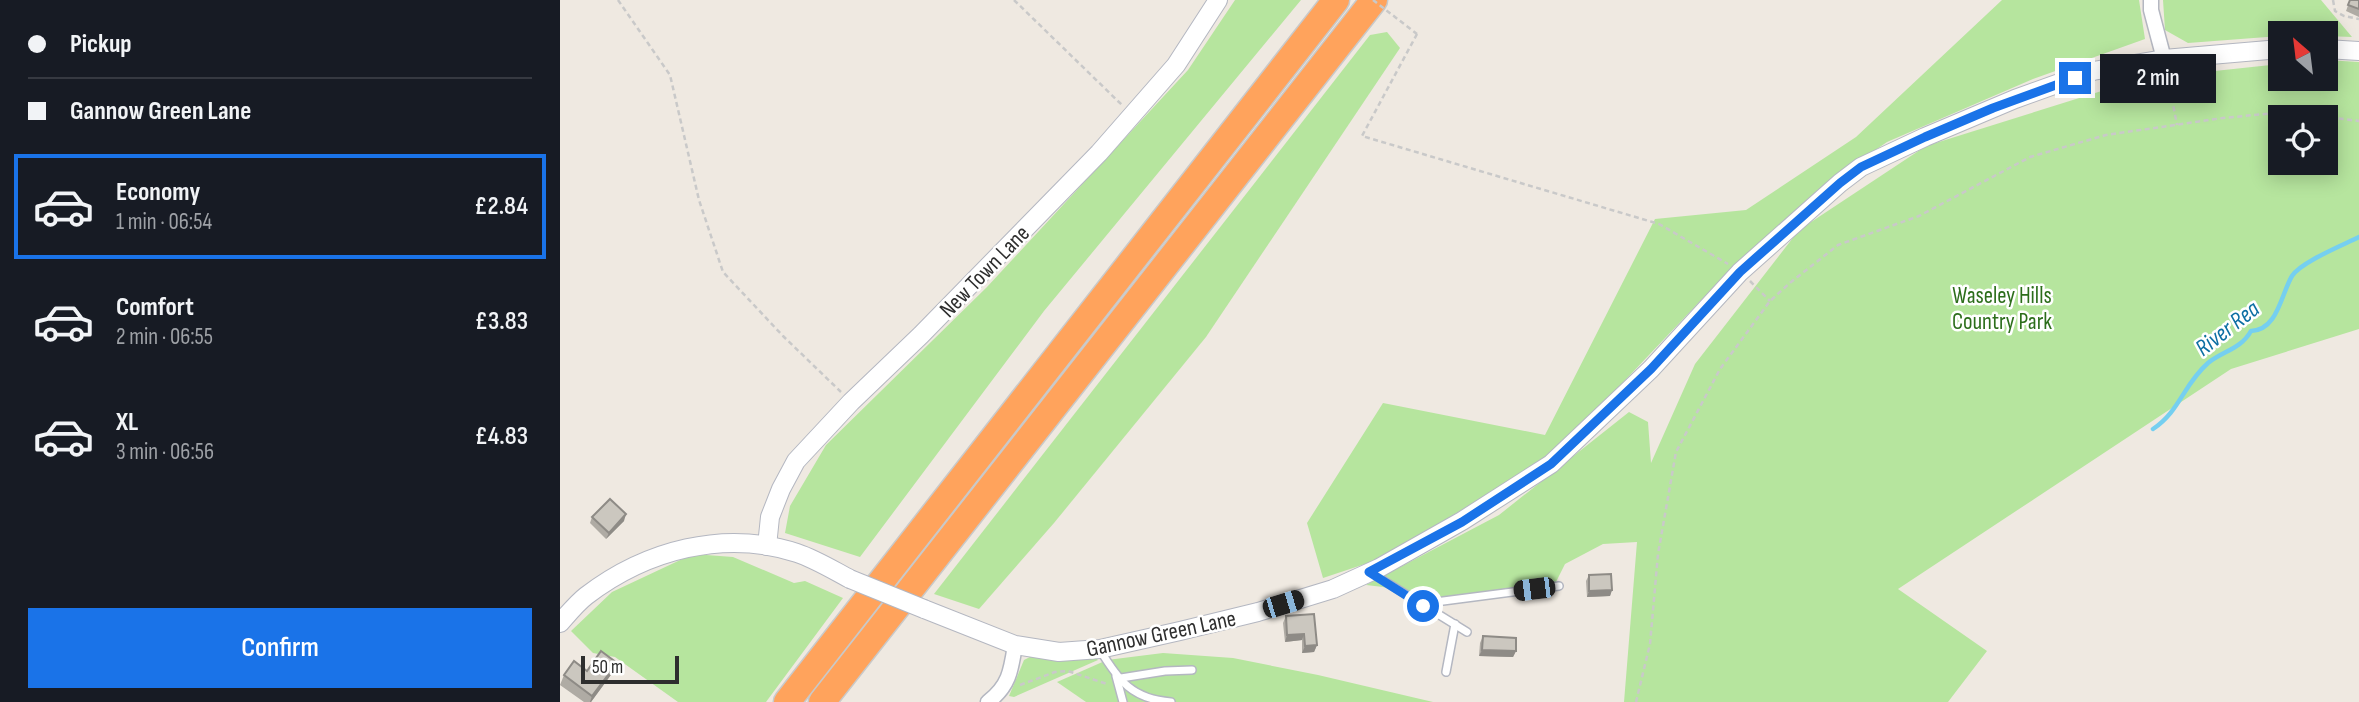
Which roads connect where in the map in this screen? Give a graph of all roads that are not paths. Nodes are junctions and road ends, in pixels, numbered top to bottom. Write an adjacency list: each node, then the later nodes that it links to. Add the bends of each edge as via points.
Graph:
1 (1218, 0): 9 (street, New Town Lane, via 1176,65 1133,115 796,461 770,517)
2 (1336, 0): 21 (highway)
3 (1373, 0): 22 (highway)
4 (2151, 0): 8 (street)
5 (2268, 50): 8 (street, Gannow Green Lane)
6 (2338, 50): 7 (street)
7 (2359, 51)
8 (2164, 59): 10 (street, Gannow Green Lane, via 2093,71 2015,99 1861,167 1740,272 1651,369 1551,464 1462,522)
9 (767, 546): 13 (street, Gannow Green Lane, via 694,545 656,555 585,597); 16 (street, Gannow Green Lane, bridge, via 798,553 850,579)
10 (1369, 572): 12 (lane); 17 (street, Gannow Green Lane, via 1333,589 1258,612)
11 (1559, 586): 12 (lane)
12 (1420, 604): 14 (lane)
13 (560, 623)
14 (1455, 624): 15 (lane); 19 (lane)
15 (1467, 632)
16 (1015, 645): 17 (street, Gannow Green Lane, via 1059,652); 23 (street, via 1011,673 1001,693)
17 (1100, 649): 20 (lane)
18 (1192, 670): 20 (lane)
19 (1446, 672)
20 (1119, 677): 24 (lane); 25 (lane, via 1132,691)
21 (787, 702)
22 (822, 702)
23 (988, 702)
24 (1123, 702)
25 (1171, 702)

